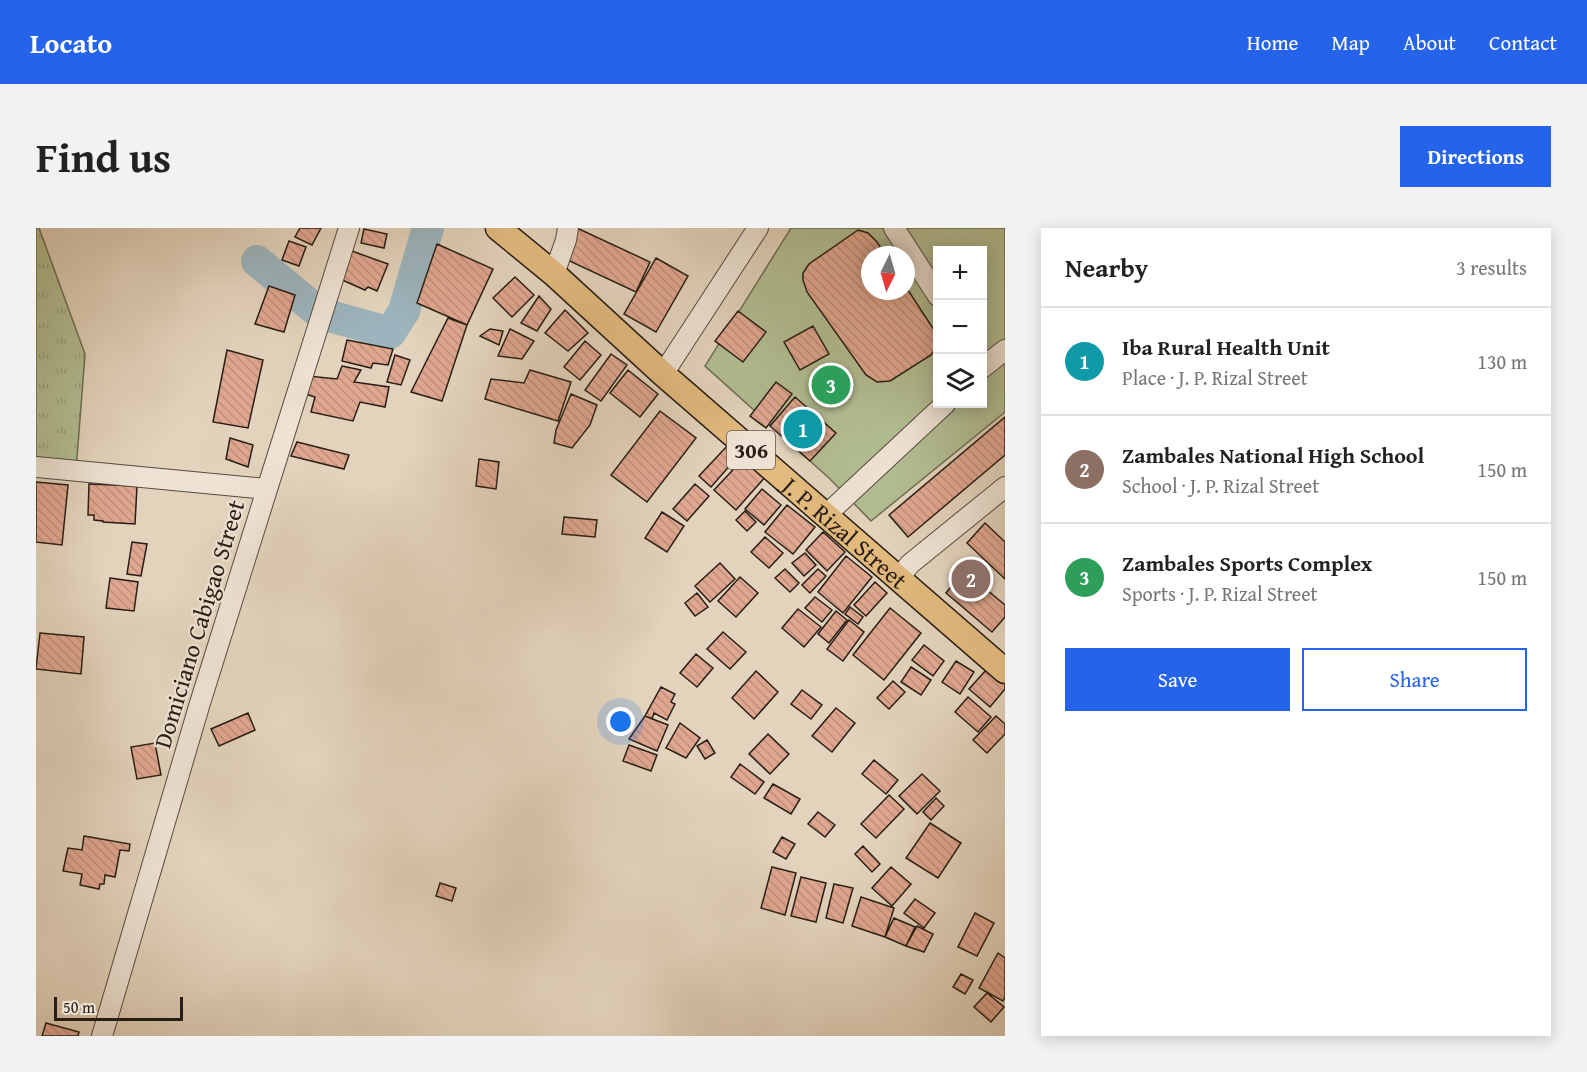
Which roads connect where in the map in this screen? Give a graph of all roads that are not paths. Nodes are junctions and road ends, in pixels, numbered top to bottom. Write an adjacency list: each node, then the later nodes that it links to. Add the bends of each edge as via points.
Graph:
1 (349, 228): 14 (street, Domiciano Cabigao Street)
2 (498, 228): 6 (main road, J. P. Rizal Street / 306)
3 (568, 228): 6 (street)
4 (758, 228): 10 (street)
5 (894, 228): 7 (street)
6 (554, 274): 10 (main road, J. P. Rizal Street / 306)
7 (933, 288)
8 (1005, 350): 9 (street)
9 (987, 365)
10 (663, 374): 15 (main road, J. P. Rizal Street / 306)
11 (941, 408): 15 (street)
12 (36, 467): 14 (street)
13 (1005, 487): 16 (street, via 910,564)
14 (267, 489): 18 (street, Domiciano Cabigao Street)
15 (826, 515): 16 (main road, J. P. Rizal Street / 306)
16 (899, 578): 17 (main road, J. P. Rizal Street / 306)
17 (1005, 671)
18 (102, 1036)

